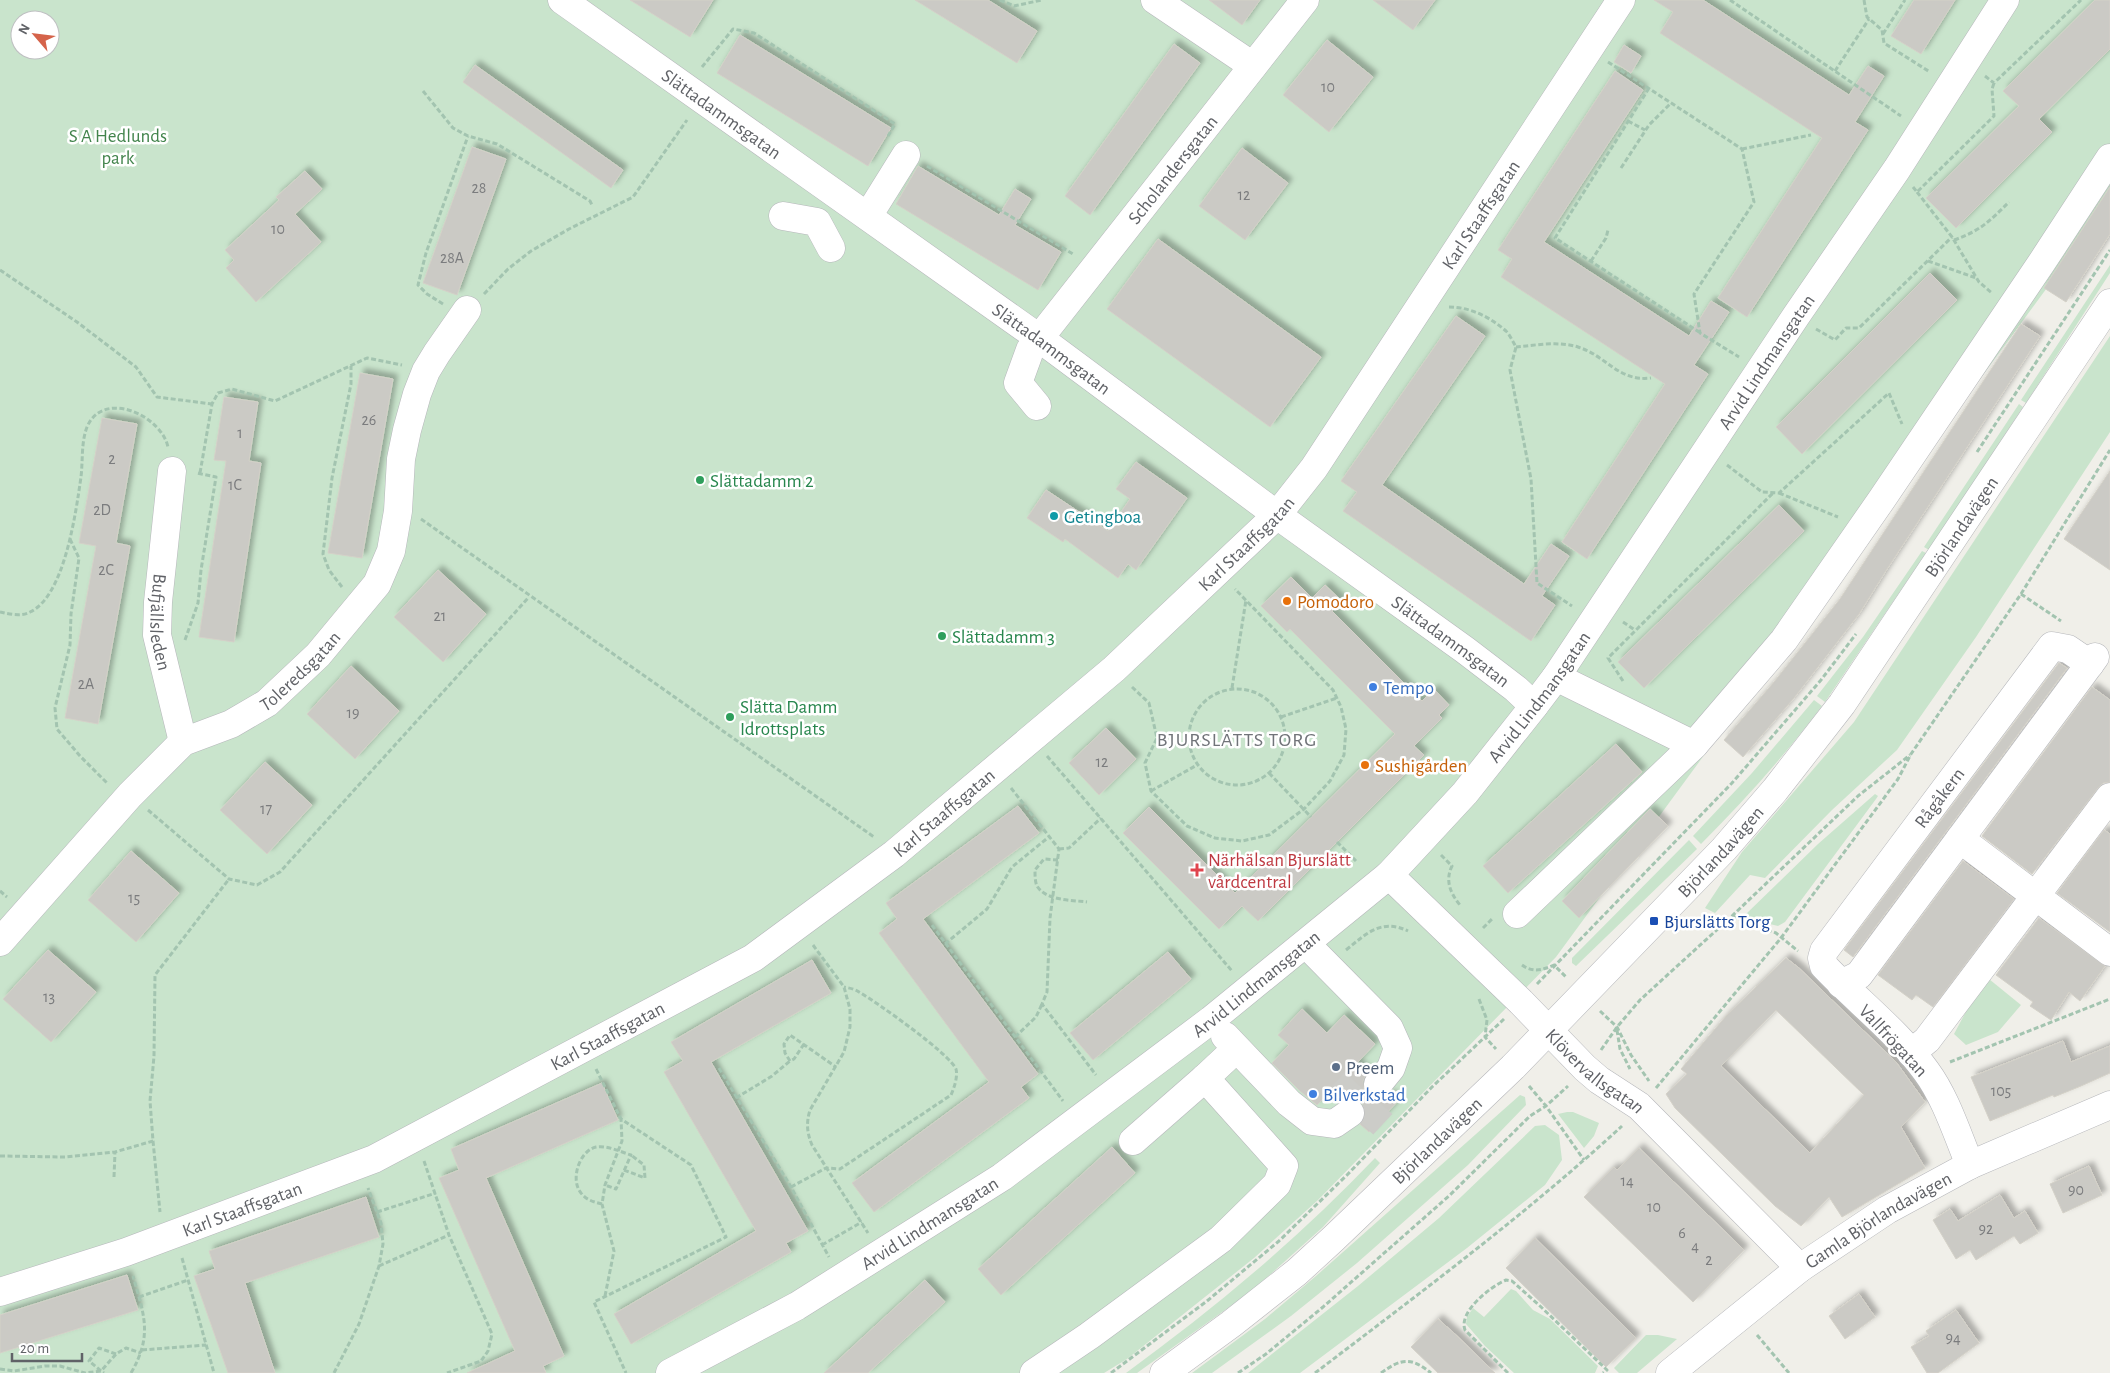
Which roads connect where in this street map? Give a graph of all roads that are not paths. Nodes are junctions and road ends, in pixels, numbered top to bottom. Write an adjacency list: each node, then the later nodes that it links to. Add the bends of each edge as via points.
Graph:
1 (562, 0): 9 (street, Slättadammsgatan)
2 (1154, 0): 6 (street)
3 (1305, 0): 6 (street, Scholandersgatan)
4 (1621, 0): 19 (street, Karl Staaffsgatan, via 1314,468)
5 (2005, 0): 20 (street, Arvid Lindmansgatan, via 1897,169)
6 (1253, 66): 16 (street, Scholandersgatan)
7 (896, 147): 11 (street)
8 (2110, 158): 23 (street, via 2012,308 1784,640)
9 (837, 194): 11 (street, Slättadammsgatan); 12 (street)
10 (784, 216): 12 (street)
11 (868, 216): 16 (street, Slättadammsgatan)
12 (817, 222): 13 (street)
13 (831, 248)
14 (2110, 303): 35 (street, Björlandavägen, via 1842,704 1724,849)
15 (456, 308): 22 (street, Toleredsgatan, via 426,372 406,430 391,551 377,584 318,655 267,703 231,724)
16 (1039, 338): 17 (street, Scholandersgatan, via 1030,350 1018,383); 19 (street, Slättadammsgatan)
17 (1037, 406)
18 (172, 471): 22 (street, Bufjällsleden, via 157,635)
19 (1277, 515): 21 (street, Slättadammsgatan, via 1465,650); 45 (street, Karl Staaffsgatan, via 1114,669 894,854 753,958 374,1159 175,1245 126,1252)
20 (1556, 676): 21 (street, Arvid Lindmansgatan); 23 (street)
21 (1534, 706): 26 (street, Arvid Lindmansgatan, via 1465,793)
22 (183, 742): 29 (street, Toleredsgatan, via 130,796)
23 (1694, 745): 28 (street)
24 (2107, 808): 27 (street)
25 (1960, 839): 27 (street); 31 (street, Rågåkern, via 2092,661 2068,649 2052,646); 33 (street, via 1860,975)
26 (1389, 875): 30 (street, Arvid Lindmansgatan); 35 (street, Klövervallsgatan)
27 (2036, 895): 32 (street); 37 (street, via 1927,1040)
28 (1517, 914)
29 (0, 942)
30 (1306, 944): 34 (street, Arvid Lindmansgatan); 39 (street, via 1390,1028 1398,1048)
31 (1824, 950): 33 (street, Vallfrögatan, via 1824,966)
32 (2110, 952)
33 (1841, 984): 37 (street, Vallfrögatan)
34 (1211, 1020): 36 (street); 46 (street, Arvid Lindmansgatan, via 994,1182 796,1306)
35 (1548, 1030): 44 (street, Klövervallsgatan, via 1599,1080 1639,1106); 48 (street, Björlandavägen, via 1297,1272)
36 (1236, 1050): 38 (street); 41 (street, via 1312,1121)
37 (1919, 1062): 43 (street, Vallfrögatan, via 1939,1094)
38 (1205, 1078): 42 (street); 47 (street, via 1284,1166 1277,1184 1220,1238)
39 (1381, 1080)
40 (2110, 1105): 43 (street, Gamla Björlandavägen)
41 (1346, 1116)
42 (1133, 1141)
43 (1970, 1165): 44 (street, Gamla Björlandavägen, via 1887,1210)
44 (1800, 1268): 49 (street, Gamla Björlandavägen)
45 (0, 1292)
46 (670, 1373)
47 (1034, 1373)
48 (1164, 1373)
49 (1670, 1373)

